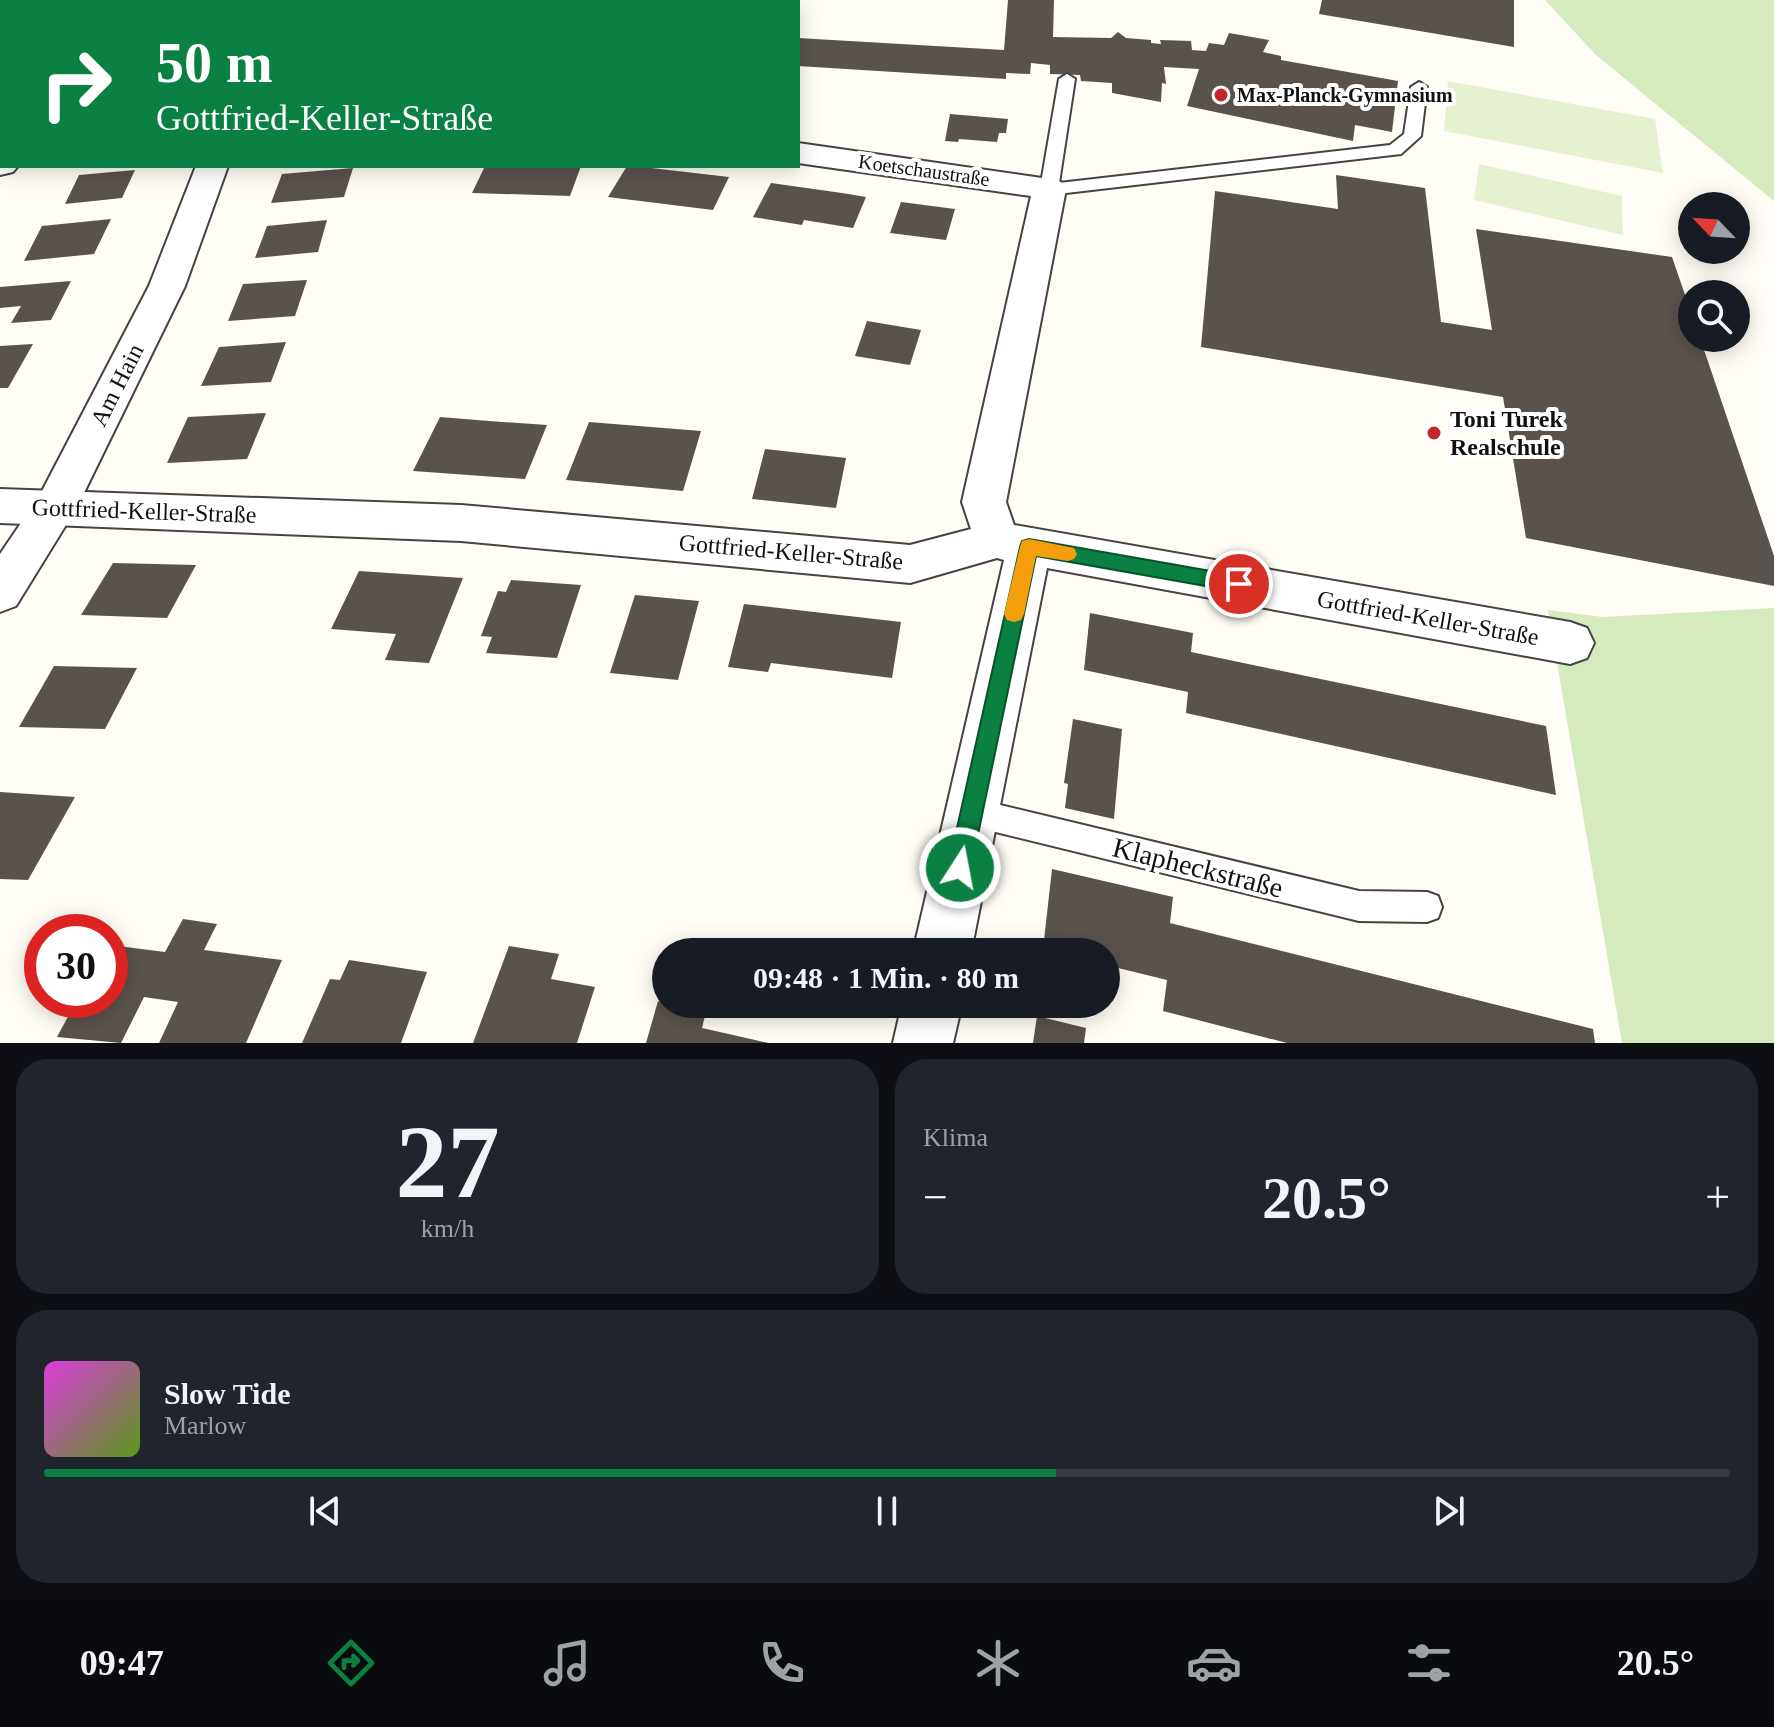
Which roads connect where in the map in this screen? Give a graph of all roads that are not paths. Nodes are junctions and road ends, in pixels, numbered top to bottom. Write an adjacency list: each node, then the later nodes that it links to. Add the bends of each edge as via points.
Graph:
1 (1067, 79): 5 (lane)
2 (1419, 87): 5 (lane, via 1412,136 1395,150)
3 (800, 153): 5 (street, Koetschaustraße)
4 (211, 168): 7 (street, Am Hain, via 167,286)
5 (1049, 189): 8 (street, via 984,502)
6 (0, 506): 7 (street, Gottfried-Keller-Straße)
7 (55, 507): 8 (street, Gottfried-Keller-Straße, via 461,523 910,564); 9 (street, Am Hain)
8 (1013, 543): 10 (street, Gottfried-Keller-Straße); 11 (street)
9 (0, 592)
10 (1570, 643)
11 (971, 812): 12 (lane, Klapheckstraße, via 1359,906); 13 (street)
12 (1427, 907)
13 (945, 938)
14 (929, 1018): 15 (street)
15 (923, 1043)

